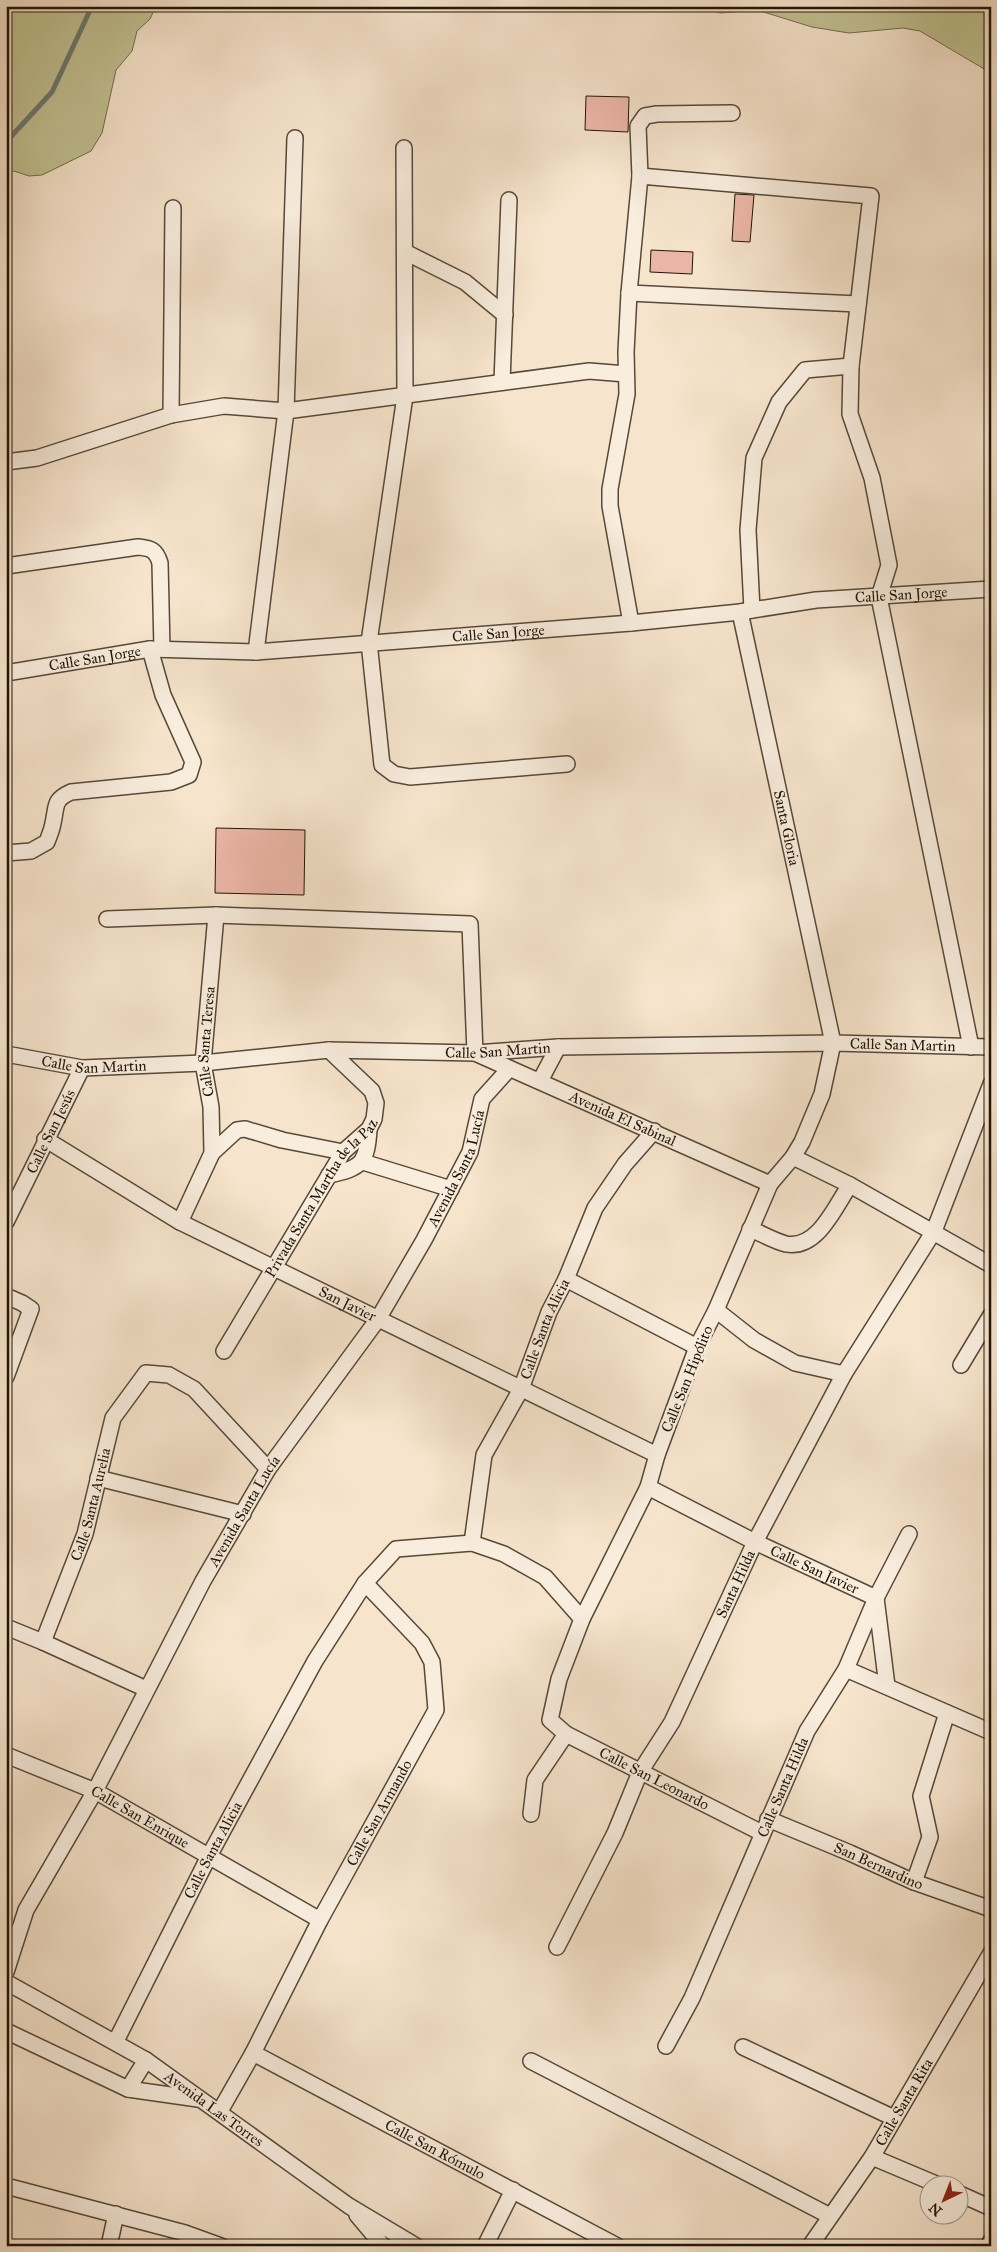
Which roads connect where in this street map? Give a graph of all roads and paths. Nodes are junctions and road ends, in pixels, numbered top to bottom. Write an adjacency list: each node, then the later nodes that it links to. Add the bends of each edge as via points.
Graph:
1 (732, 113): 4 (street, via 645,116 638,126)
2 (295, 138): 15 (street)
3 (404, 148): 7 (street)
4 (640, 176): 8 (street); 9 (street, via 871,196)
5 (509, 200): 10 (street)
6 (173, 208): 16 (street)
7 (405, 252): 10 (street, via 465,282); 14 (street)
8 (629, 293): 9 (street); 12 (street)
9 (858, 304): 11 (street)
10 (505, 315): 13 (street)
11 (851, 366): 20 (street, via 850,414 872,478 889,565); 21 (street, Santa Gloria, via 805,370 779,402 754,458)
12 (626, 374): 13 (street, via 589,371); 22 (street, via 627,394 610,506)
13 (502, 382): 14 (street)
14 (406, 396): 15 (street); 23 (street)
15 (286, 411): 16 (street, via 224,406); 25 (street)
16 (171, 415): 17 (street, via 36,458)
17 (6, 462)
18 (6, 566): 24 (street, via 150,547 160,563)
19 (991, 589): 20 (street, Calle San Jorge)
20 (879, 597): 21 (street, Calle San Jorge, via 816,600); 33 (street)
21 (746, 611): 22 (street, Calle San Jorge); 31 (street, Santa Gloria)
22 (631, 624): 23 (street, Calle San Jorge)
23 (369, 642): 25 (street, Calle San Jorge); 27 (street, via 382,765 394,774 410,777)
24 (156, 649): 25 (street, Calle San Jorge); 26 (street, Calle San Jorge); 28 (street, via 163,695 193,762 189,775 171,782 71,792 61,797 55,806 46,842 31,851)
25 (256, 652)
26 (6, 673)
27 (567, 764)
28 (6, 852)
29 (216, 915): 30 (street); 36 (street, via 470,924); 38 (street, Calle Santa Teresa)
30 (107, 919)
31 (833, 1043): 32 (street, Calle San Martin); 33 (street, Calle San Martin); 48 (street, Calle San Hipólito, via 822,1094)
32 (558, 1047): 36 (street, Calle San Martin); 41 (street)
33 (971, 1047): 34 (street, Calle San Martin)
34 (991, 1047)
35 (329, 1050): 36 (street, Calle San Martin); 38 (street, Calle San Martin); 43 (street, Privada Santa Martha de la Paz, via 372,1091 376,1103)
36 (475, 1053): 40 (street, Avenida El Sabinal)
37 (6, 1054): 39 (street, Calle San Martin)
38 (203, 1063): 39 (street, Calle San Martin); 47 (street, Calle Santa Teresa, via 211,1107)
39 (82, 1068): 45 (street, Calle San Jesús)
40 (509, 1068): 41 (street, Avenida El Sabinal); 53 (street, Avenida Santa Lucía, via 482,1099 472,1147)
41 (540, 1081): 44 (street, Avenida El Sabinal)
42 (991, 1084): 57 (street, Santa Hilda)
43 (369, 1129): 46 (street, Privada Santa Martha de la Paz); 49 (street, via 368,1150)
44 (654, 1131): 51 (street, Avenida El Sabinal); 60 (street, Calle Santa Alicia, via 595,1208)
45 (45, 1139): 54 (street, Calle San Jesús); 55 (street, San Javier)
46 (343, 1152): 47 (street, via 245,1129 237,1130); 50 (street, Privada Santa Martha de la Paz)
47 (212, 1153): 55 (street, Calle Santa Teresa)
48 (793, 1157): 51 (street, Calle San Hipólito); 52 (street)
49 (363, 1162): 50 (street, via 350,1170); 53 (street)
50 (328, 1176): 59 (street, Privada Santa Martha de la Paz)
51 (770, 1184): 56 (street, Calle San Hipólito)
52 (850, 1185): 56 (street, via 816,1235 806,1242 786,1244); 57 (street)
53 (451, 1189): 64 (street, Avenida Santa Lucía)
54 (6, 1222)
55 (180, 1222): 59 (street, San Javier)
56 (750, 1229): 62 (street, Calle San Hipólito)
57 (934, 1231): 58 (street); 68 (street, Santa Hilda)
58 (991, 1265)
59 (272, 1268): 64 (street, San Javier); 66 (street, Privada Santa Martha de la Paz)
60 (566, 1279): 65 (street); 70 (street, Calle Santa Alicia)
61 (6, 1296): 69 (street, via 31,1309)
62 (716, 1310): 65 (street, Calle San Hipólito); 68 (street, via 754,1340 795,1363)
63 (991, 1315): 67 (street)
64 (378, 1319): 70 (street, San Javier); 72 (street, Avenida Santa Lucía)
65 (697, 1347): 71 (street, Calle San Hipólito)
66 (224, 1351)
67 (961, 1365)
68 (844, 1374): 77 (street, Santa Hilda)
69 (6, 1377)
70 (521, 1389): 71 (street, San Javier); 78 (street, Calle Santa Alicia, via 484,1455)
71 (657, 1455): 74 (street, Calle San Hipólito)
72 (268, 1470): 73 (street, Calle Santa Aurelia, via 194,1389 169,1375 146,1373 113,1418); 75 (street, Avenida Santa Lucía)
73 (98, 1478): 75 (street); 83 (street, Calle Santa Aurelia, via 85,1534)
74 (648, 1487): 77 (street, Calle San Javier); 81 (street, Calle San Hipólito)
75 (242, 1514): 86 (street, Avenida Santa Lucía)
76 (909, 1534): 80 (street, Calle Santa Hilda)
77 (755, 1542): 80 (street, Calle San Javier); 92 (street, Santa Hilda, via 672,1722)
78 (472, 1543): 79 (street, Calle Santa Alicia, via 396,1549); 81 (street, via 504,1554 545,1578)
79 (364, 1583): 96 (street, Calle Santa Alicia, via 316,1661); 99 (street, Calle San Armando, via 422,1643 432,1662 436,1710)
80 (876, 1598): 84 (street, Calle Santa Hilda); 85 (street)
81 (582, 1619): 88 (street, Calle San Hipólito, via 559,1679)
82 (6, 1627): 83 (street)
83 (43, 1642): 86 (street)
84 (846, 1669): 85 (street); 95 (street, Calle Santa Hilda, via 807,1731)
85 (887, 1686): 87 (street)
86 (146, 1689): 93 (street, Avenida Santa Lucía)
87 (947, 1713): 89 (street); 97 (street, via 922,1796 930,1837)
88 (550, 1720): 90 (street, Calle San Leonardo)
89 (991, 1732)
90 (566, 1734): 92 (street, Calle San Leonardo); 94 (street, via 535,1780)
91 (6, 1755): 93 (street, Calle San Enrique)
92 (640, 1772): 95 (street, Calle San Leonardo); 100 (street, Santa Hilda, via 615,1833)
93 (94, 1791): 96 (street, Calle San Enrique); 102 (street, Avenida Santa Lucía, via 26,1910)
94 (531, 1814)
95 (765, 1826): 97 (street, San Bernardino, via 850,1852); 106 (street, Calle Santa Hilda, via 692,1998)
96 (208, 1858): 99 (street, Calle San Enrique); 105 (street, Calle Santa Alicia)
97 (914, 1882): 98 (street, San Bernardino)
98 (991, 1909)
99 (320, 1920): 108 (street, Calle San Armando)
100 (557, 1947)
101 (991, 1953): 114 (street, Calle Santa Rita)
102 (6, 1972)
103 (6, 1982): 105 (street, Avenida Las Torres)
104 (6, 2031): 111 (street)
105 (116, 2042): 109 (street, Avenida Las Torres)
106 (666, 2046)
107 (743, 2046): 114 (street)
108 (253, 2053): 113 (street, Calle San Armando); 118 (street, Calle San Rómulo)
109 (146, 2060): 111 (street); 112 (street, Avenida Las Torres)
110 (531, 2061): 123 (street)
111 (128, 2089): 112 (street)
112 (199, 2099): 113 (street, Avenida Las Torres)
113 (220, 2111): 120 (street, Avenida Las Torres)
114 (894, 2118): 115 (street, Calle Santa Rita)
115 (872, 2157): 116 (street); 123 (street, Calle Santa Rita)
116 (920, 2177)
117 (6, 2186): 122 (street)
118 (513, 2190): 129 (street); 130 (street, Calle San Rómulo)
119 (970, 2199): 121 (street)
120 (349, 2206): 127 (street); 128 (street, Avenida Las Torres)
121 (991, 2208)
122 (116, 2214): 125 (street); 126 (street)
123 (830, 2216): 131 (street, Calle Santa Rita)
124 (991, 2241): 132 (street)
125 (109, 2246)
126 (221, 2246)
127 (383, 2246)
128 (416, 2246)
129 (485, 2246)
130 (617, 2246)
131 (810, 2246)
132 (988, 2246)

